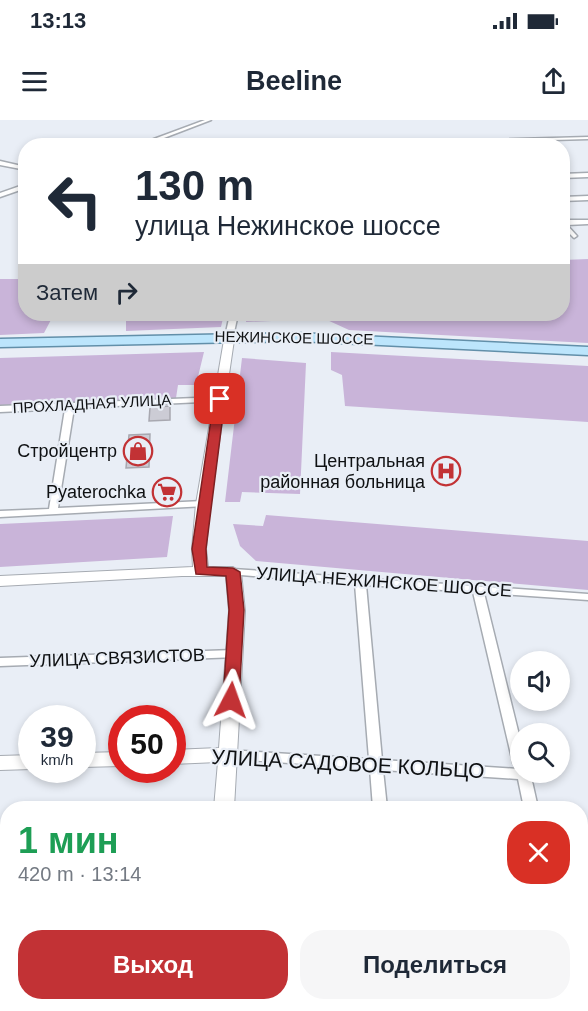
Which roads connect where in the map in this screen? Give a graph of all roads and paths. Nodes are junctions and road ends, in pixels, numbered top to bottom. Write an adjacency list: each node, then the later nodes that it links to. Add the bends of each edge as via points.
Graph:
1 (209, 120): 2 (street)
2 (159, 138)
3 (570, 138): 4 (street)
4 (580, 138): 5 (street); 6 (street)
5 (588, 138)
6 (588, 145)
7 (0, 163): 8 (street)
8 (18, 167)
9 (588, 175): 10 (street)
10 (570, 176)
11 (18, 189): 12 (street)
12 (0, 195)
13 (570, 198): 14 (street)
14 (588, 198)
15 (570, 222): 16 (street)
16 (588, 222)
17 (570, 231): 18 (street)
18 (574, 236)
19 (233, 321): 20 (street)
20 (229, 338): 21 (main road, НЕЖИНСКОЕ ШОССЕ); 22 (main road, НЕЖИНСКОЕ ШОССЕ); 23 (main road)
21 (0, 345)
22 (588, 353)
23 (220, 399): 24 (street, ПРОХЛАДНАЯ УЛИЦА); 26 (main road)
24 (70, 406): 25 (street, ПРОХЛАДНАЯ УЛИЦА); 27 (street)
25 (0, 409)
26 (203, 504): 27 (street); 29 (main road)
27 (53, 511): 28 (street)
28 (0, 514)
29 (201, 571): 30 (main road, УЛИЦА НЕЖИНСКОЕ ШОССЕ); 32 (main road, УЛИЦА НЕЖИНСКОЕ ШОССЕ)
30 (233, 572): 31 (street, УЛИЦА НЕЖИНСКОЕ ШОССЕ); 35 (main road, via 237,598)
31 (360, 580): 33 (street, УЛИЦА НЕЖИНСКОЕ ШОССЕ); 42 (street)
32 (0, 581)
33 (478, 589): 34 (street, УЛИЦА НЕЖИНСКОЕ ШОССЕ); 37 (street)
34 (588, 597)
35 (234, 654): 36 (street, УЛИЦА СВЯЗИСТОВ); 38 (main road)
36 (0, 662)
37 (511, 723)
38 (227, 755): 39 (main road, УЛИЦА САДОВОЕ КОЛЬЦО); 42 (street, УЛИЦА САДОВОЕ КОЛЬЦО); 45 (main road)
39 (186, 756)
40 (18, 762): 41 (main road)
41 (0, 763)
42 (376, 766): 43 (street, УЛИЦА САДОВОЕ КОЛЬЦО); 46 (street)
43 (510, 770)
44 (525, 783): 47 (street)
45 (224, 801)
46 (379, 801)
47 (529, 801)

